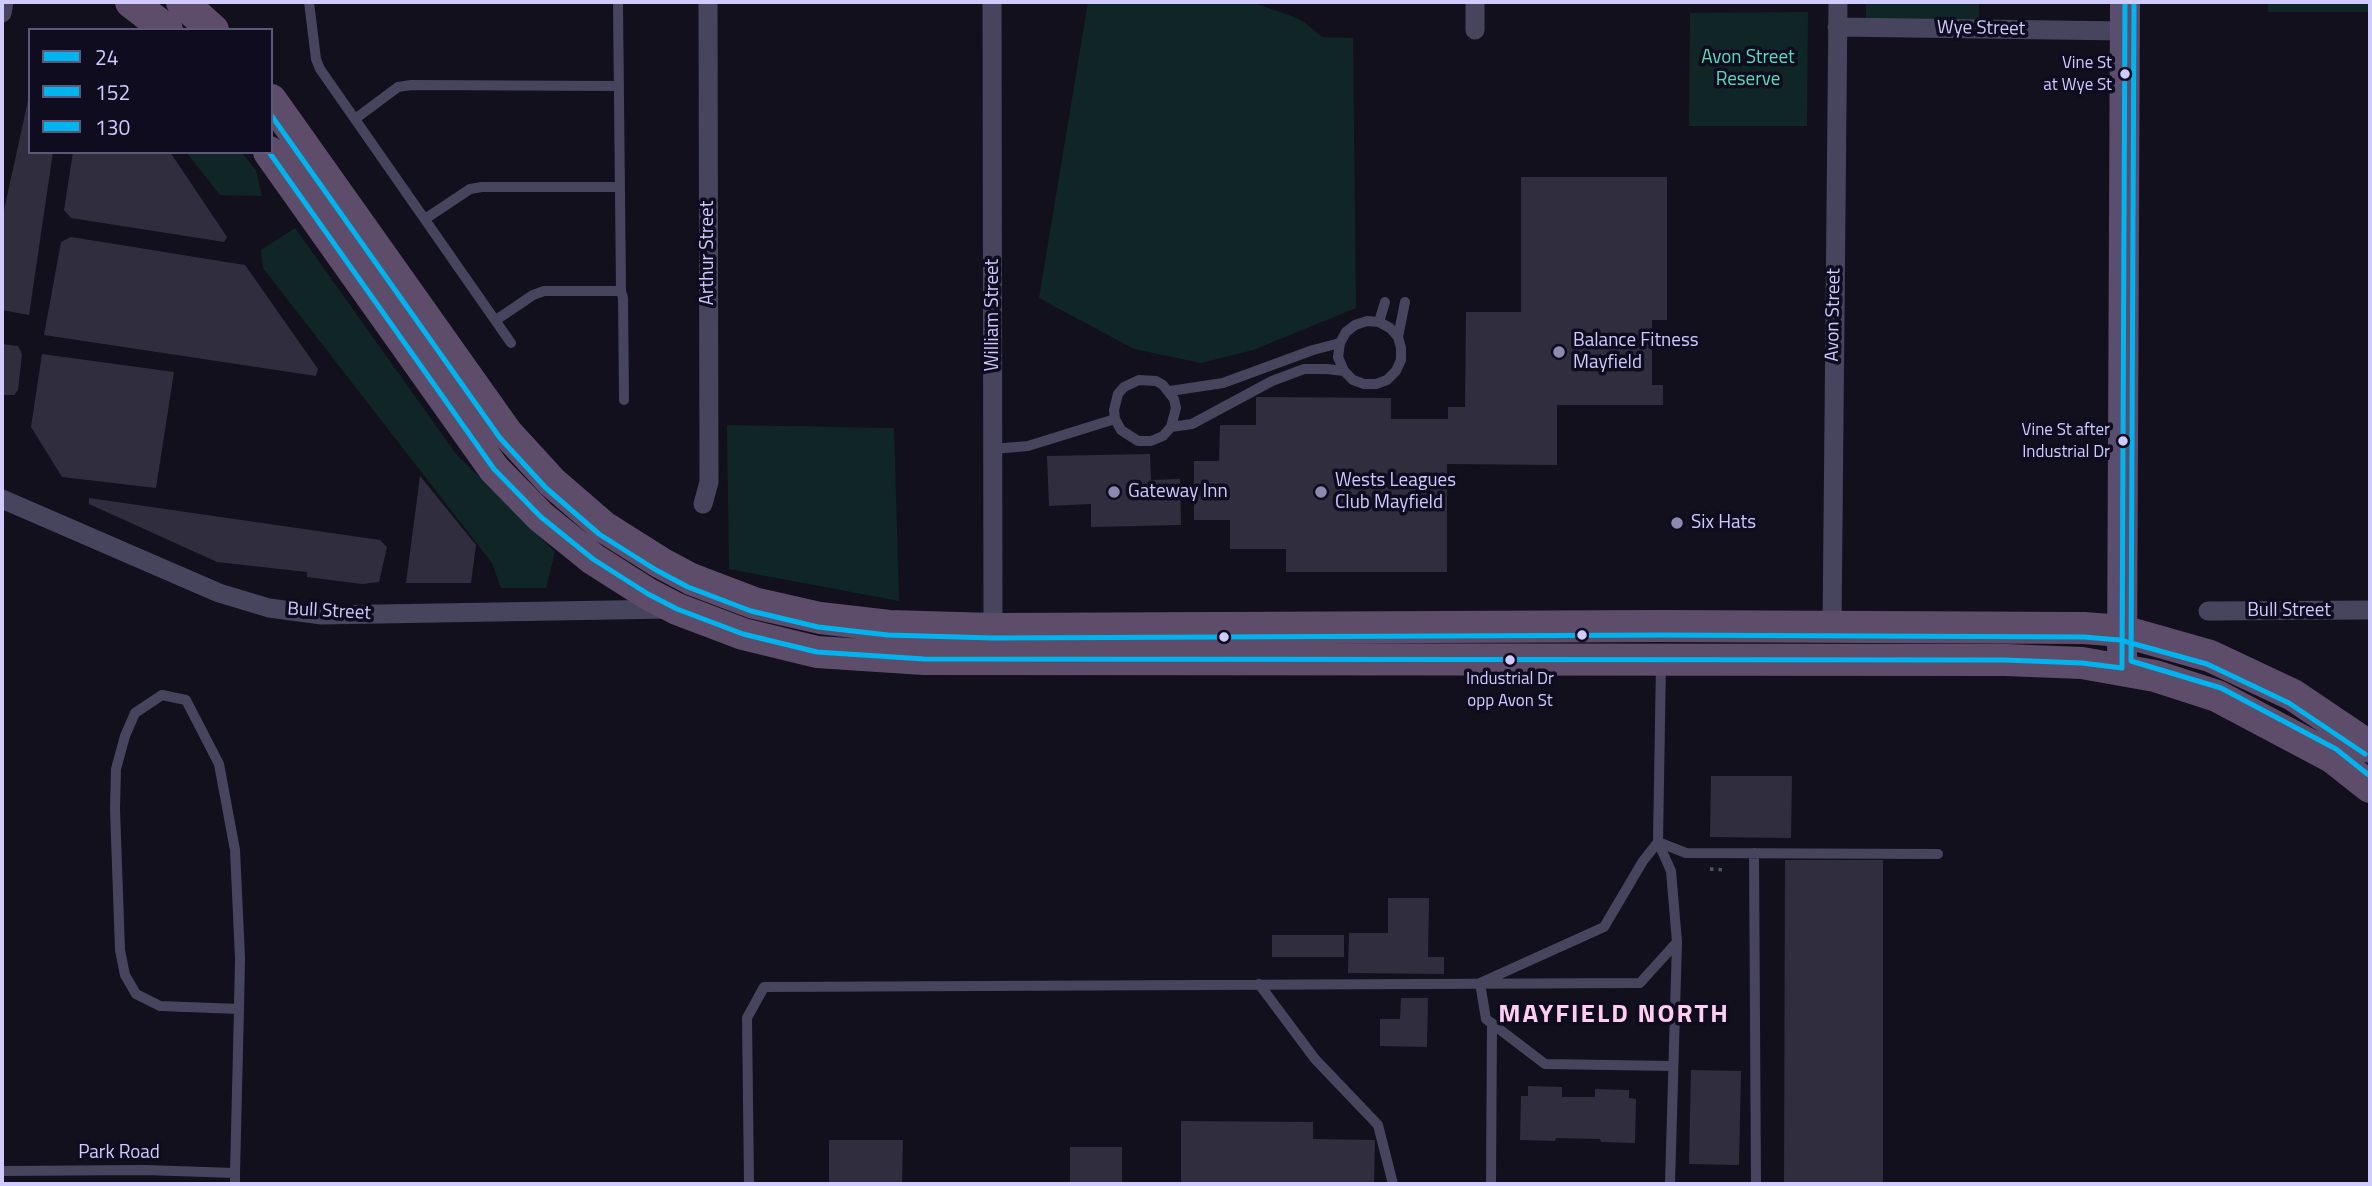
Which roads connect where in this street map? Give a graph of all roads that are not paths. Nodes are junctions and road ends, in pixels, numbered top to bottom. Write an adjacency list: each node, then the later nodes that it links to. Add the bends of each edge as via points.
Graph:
1 (4, 2): 11 (street)
2 (131, 2): 13 (highway)
3 (182, 2): 14 (highway)
4 (309, 2): 19 (lane, via 316,59)
5 (618, 2): 17 (lane)
6 (708, 2): 38 (street, Arthur Street, via 709,482)
7 (992, 2): 36 (street, William Street)
8 (1475, 2): 15 (street)
9 (1838, 2): 12 (street, Avon Street)
10 (2125, 2): 16 (main road)
11 (2, 13)
12 (1837, 27): 16 (street, Wye Street); 44 (street, Avon Street)
13 (164, 28)
14 (211, 28)
15 (1475, 30)
16 (2125, 31): 46 (main road)
17 (619, 86): 19 (lane, via 411,85 398,88); 21 (lane)
18 (273, 103): 42 (highway, via 507,433 552,482 604,527 691,579 754,603)
19 (355, 118): 22 (lane)
20 (270, 154): 39 (highway, via 494,468 541,517 593,559)
21 (620, 187): 22 (lane, via 482,187 470,189); 23 (lane)
22 (425, 219): 26 (lane)
23 (621, 291): 26 (lane, via 544,291); 33 (lane)
24 (1385, 302): 27 (lane)
25 (1405, 302): 28 (lane)
26 (496, 320): 29 (lane)
27 (1379, 323): 28 (lane); 30 (lane, via 1356,325)
28 (1398, 337): 31 (lane, via 1401,360 1387,380 1364,384)
29 (511, 343)
30 (1340, 343): 31 (lane, via 1338,357); 32 (lane, via 1223,383)
31 (1344, 371): 35 (lane, via 1304,369 1192,424)
32 (1170, 391): 34 (lane, via 1156,381 1131,383 1115,402); 35 (lane, via 1176,408)
33 (624, 400)
34 (1115, 419): 35 (lane, via 1126,435 1138,441 1157,439); 36 (lane, via 1028,446)
35 (1171, 427)
36 (993, 449): 45 (street, William Street)
37 (2, 499): 39 (street, Bull Street, via 219,593 269,608 322,615)
38 (703, 504)
39 (677, 609): 47 (highway, via 743,634 817,652)
40 (2370, 610): 41 (street, Bull Street)
41 (2208, 611)
42 (854, 622): 45 (highway); 47 (street)
43 (1661, 626): 44 (highway); 45 (highway); 48 (lane)
44 (1832, 628): 46 (highway)
45 (993, 629)
46 (2122, 631): 49 (main road); 50 (highway, via 2210,656 2253,675 2293,695)
47 (852, 654): 48 (highway, via 924,659)
48 (1661, 660): 49 (highway, via 2005,660); 52 (lane)
49 (2122, 668): 51 (highway, via 2217,696 2332,757)
50 (2370, 747)
51 (2370, 787)
52 (1658, 842): 53 (lane, via 1686,853); 55 (lane, via 1671,872); 56 (lane, via 1604,927)
53 (1754, 853): 54 (lane); 67 (lane)
54 (1937, 854)
55 (1677, 942): 56 (lane, via 1640,983); 60 (lane)
56 (1480, 983): 57 (lane); 59 (lane, via 1486,1019)
57 (1259, 984): 63 (lane, via 765,987 747,1018); 64 (lane, via 1315,1059 1378,1125)
58 (239, 1009): 58 (lane, via 160,1006 136,994 125,975 120,950 116,769 135,713 162,695 186,700 219,764 235,850); 62 (lane)
59 (1492, 1023): 60 (lane, via 1545,1063); 65 (lane)
60 (1673, 1066): 66 (lane)
61 (2, 1171): 62 (lane, Park Road, via 145,1170)
62 (235, 1179)
63 (749, 1184)
64 (1393, 1184)
65 (1492, 1184)
66 (1670, 1184)
67 (1756, 1184)

